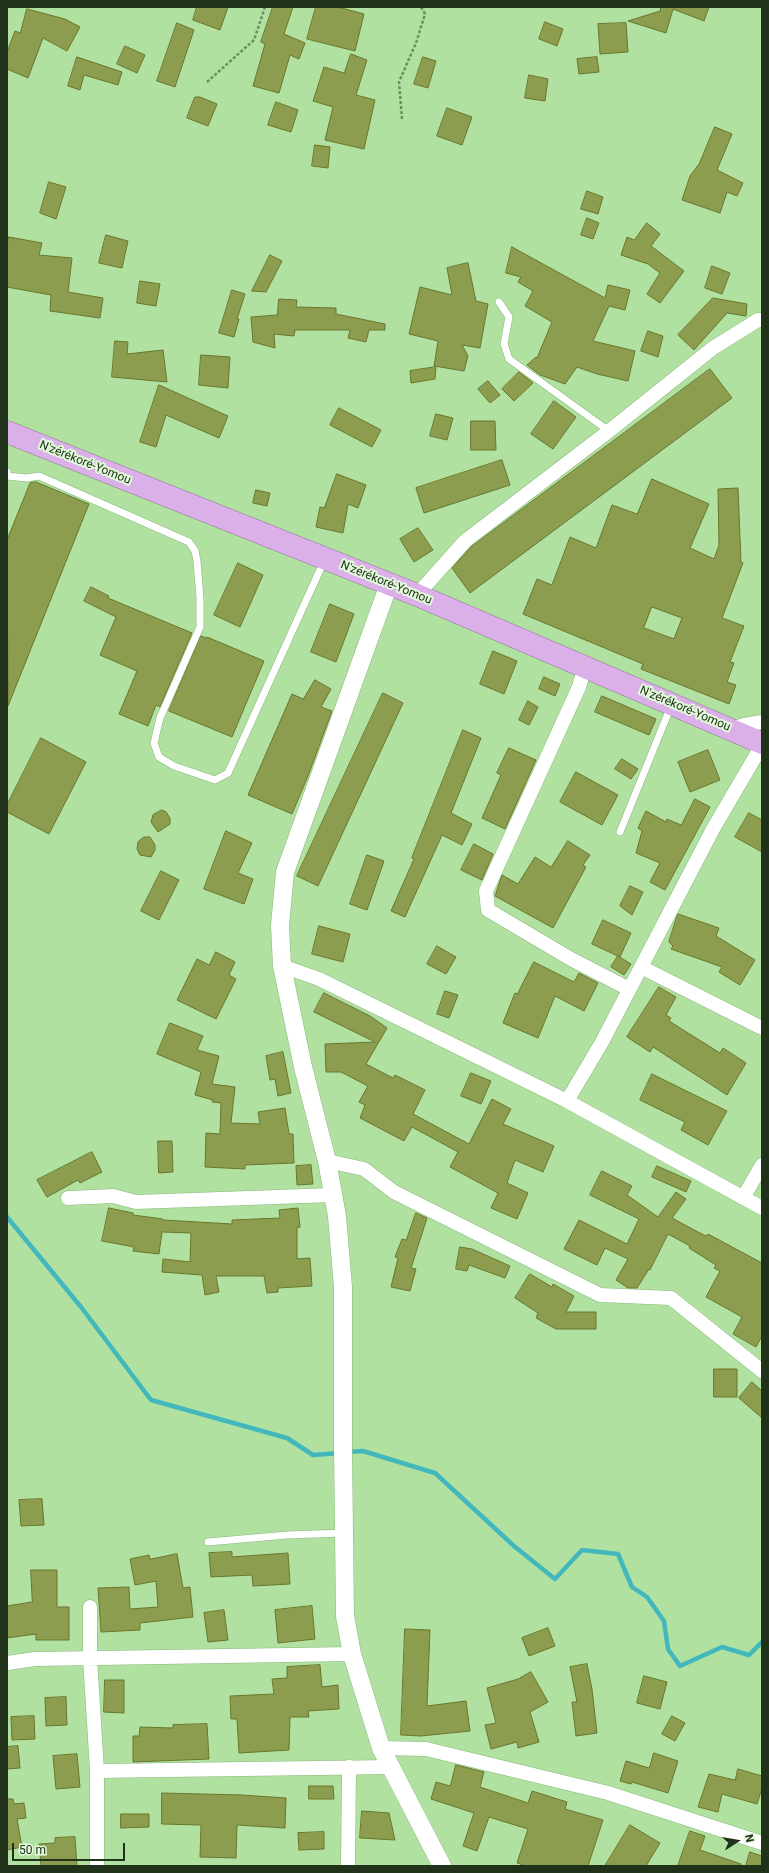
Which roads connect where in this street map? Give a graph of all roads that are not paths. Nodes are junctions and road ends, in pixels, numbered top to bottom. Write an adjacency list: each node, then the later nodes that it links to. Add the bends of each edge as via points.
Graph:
1 (499, 302): 3 (lane, via 509,317 504,344 509,358)
2 (762, 320): 3 (street, via 713,348)
3 (609, 431): 8 (street, via 464,541)
4 (7, 432): 6 (highway, N'zérékoré-Yomou)
5 (7, 472): 6 (lane, via 7,476 39,476 189,542 195,551 200,627 160,718 154,743 159,757 174,766 215,780 228,774)
6 (325, 558): 7 (highway, N'zérékoré-Yomou)
7 (389, 584): 8 (highway, N'zérékoré-Yomou); 15 (street, via 285,872 280,925)
8 (417, 595): 9 (highway, N'zérékoré-Yomou)
9 (585, 666): 10 (highway, N'zérékoré-Yomou); 17 (street, via 579,687 486,891 488,910 571,959)
10 (672, 704): 12 (highway, N'zérékoré-Yomou); 14 (lane)
11 (762, 722): 12 (street)
12 (731, 730): 13 (highway, N'zérékoré-Yomou)
13 (762, 744): 16 (street, via 713,829)
14 (620, 832)
15 (282, 966): 19 (street, via 320,979); 20 (street)
16 (641, 967): 17 (street); 18 (street)
17 (629, 989): 19 (street, via 602,1042)
18 (762, 1028)
19 (567, 1101): 24 (street)
20 (327, 1161): 22 (street); 26 (street, via 364,1169 394,1192 600,1295 670,1298)
21 (762, 1165): 24 (street)
22 (333, 1195): 23 (street, via 136,1202 113,1196); 27 (street, via 343,1287)
23 (68, 1198)
24 (743, 1198): 25 (street)
25 (762, 1208)
26 (762, 1371)
27 (344, 1533): 28 (lane); 30 (street, via 345,1616)
28 (208, 1542)
29 (90, 1607): 31 (street)
30 (352, 1654): 31 (street); 33 (street)
31 (90, 1658): 32 (street, via 35,1659); 36 (street)
32 (7, 1663)
33 (381, 1748): 35 (street); 37 (street, via 426,1749 608,1793)
34 (349, 1767): 35 (street); 36 (street); 39 (street)
35 (391, 1767): 40 (street)
36 (97, 1770): 38 (street)
37 (762, 1843)
38 (97, 1866)
39 (348, 1866)
40 (442, 1866)

